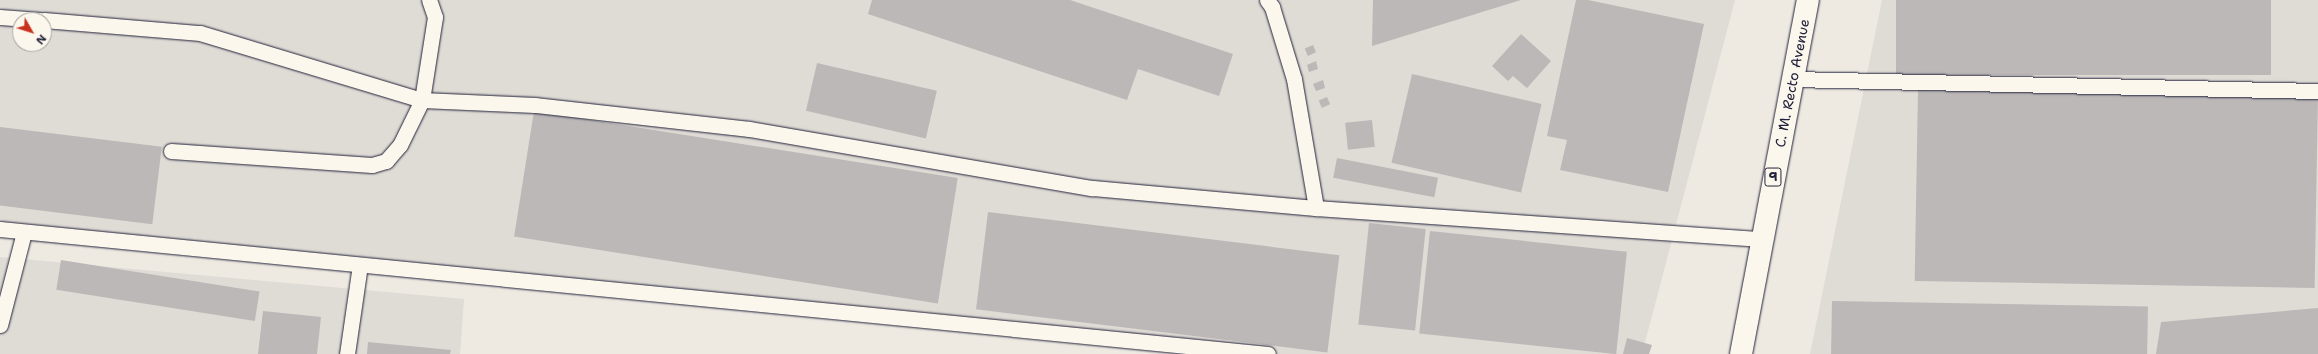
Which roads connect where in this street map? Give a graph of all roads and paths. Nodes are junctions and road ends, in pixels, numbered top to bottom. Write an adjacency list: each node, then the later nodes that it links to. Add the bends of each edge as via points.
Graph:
1 (430, 0): 9 (lane, via 435,17)
2 (1267, 0): 11 (lane, via 1294,79)
3 (1808, 0): 7 (highway, C. M. Recto Avenue / 9)
4 (0, 17): 5 (lane)
5 (12, 18)
6 (52, 21): 9 (lane, via 200,33)
7 (1792, 79): 8 (lane); 14 (highway, C. M. Recto Avenue / 9)
8 (2318, 91)
9 (422, 100): 10 (lane, via 400,145 386,161 372,165); 11 (lane, via 534,105 749,129 1092,188)
10 (171, 151)
11 (1316, 208): 14 (lane)
12 (0, 229): 13 (lane)
13 (24, 232): 15 (lane); 16 (lane)
14 (1761, 239): 19 (highway, C. M. Recto Avenue / 9)
15 (360, 265): 17 (lane); 18 (lane)
16 (0, 325)
17 (346, 354)
18 (1268, 354)
19 (1741, 354)

